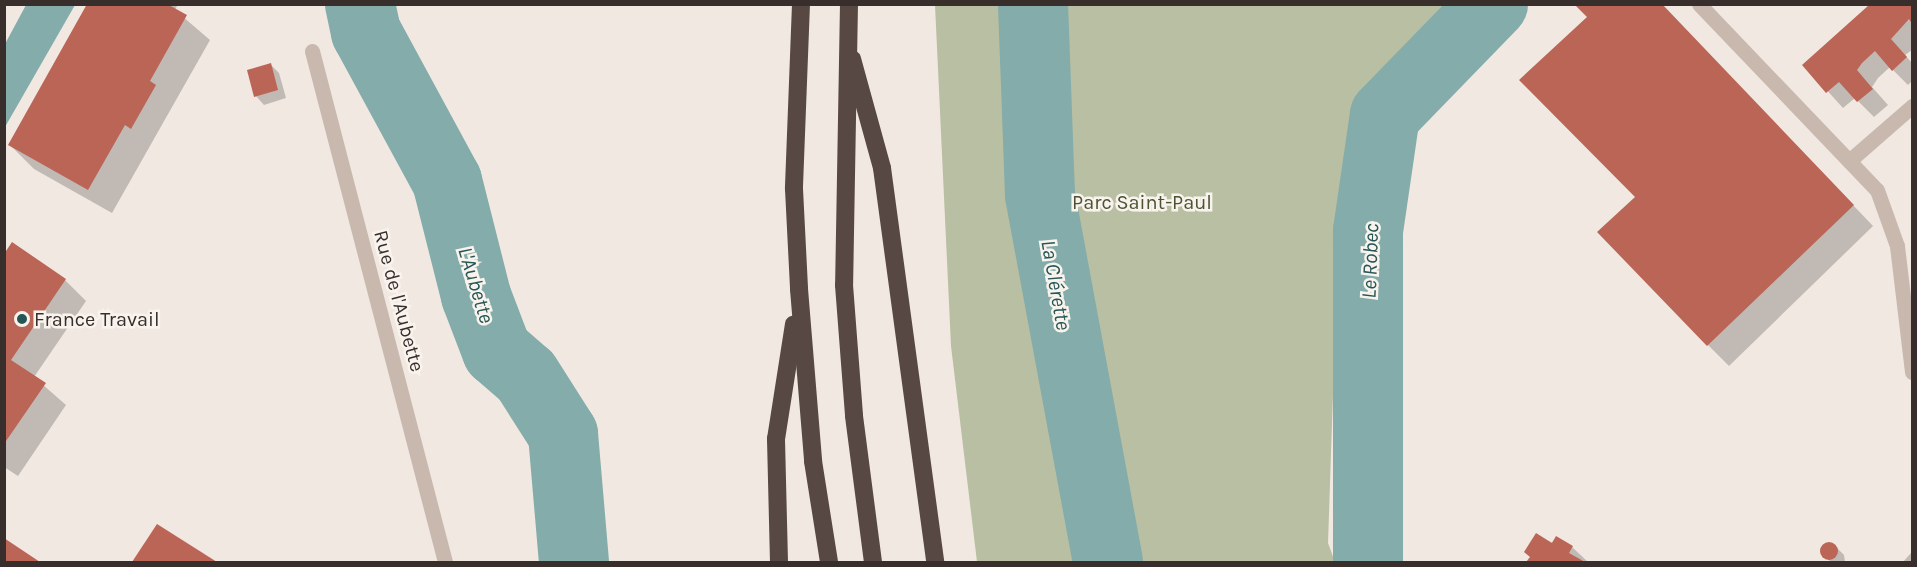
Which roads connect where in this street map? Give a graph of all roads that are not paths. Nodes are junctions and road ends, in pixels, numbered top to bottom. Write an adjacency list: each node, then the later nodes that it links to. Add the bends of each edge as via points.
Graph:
1 (801, 4): 8 (highway, via 794,189)
2 (849, 4): 4 (highway)
3 (1699, 4): 7 (street)
4 (846, 36): 13 (highway, via 844,285 854,416); 14 (highway, via 882,168)
5 (312, 51): 10 (street, Rue de l'Aubette)
6 (1912, 106): 7 (street)
7 (1849, 161): 9 (street, via 1876,190 1897,246)
8 (799, 289): 11 (highway, via 776,439); 12 (highway, via 813,461)
9 (1912, 372)
10 (445, 562)
11 (779, 562)
12 (829, 562)
13 (873, 562)
14 (935, 562)

